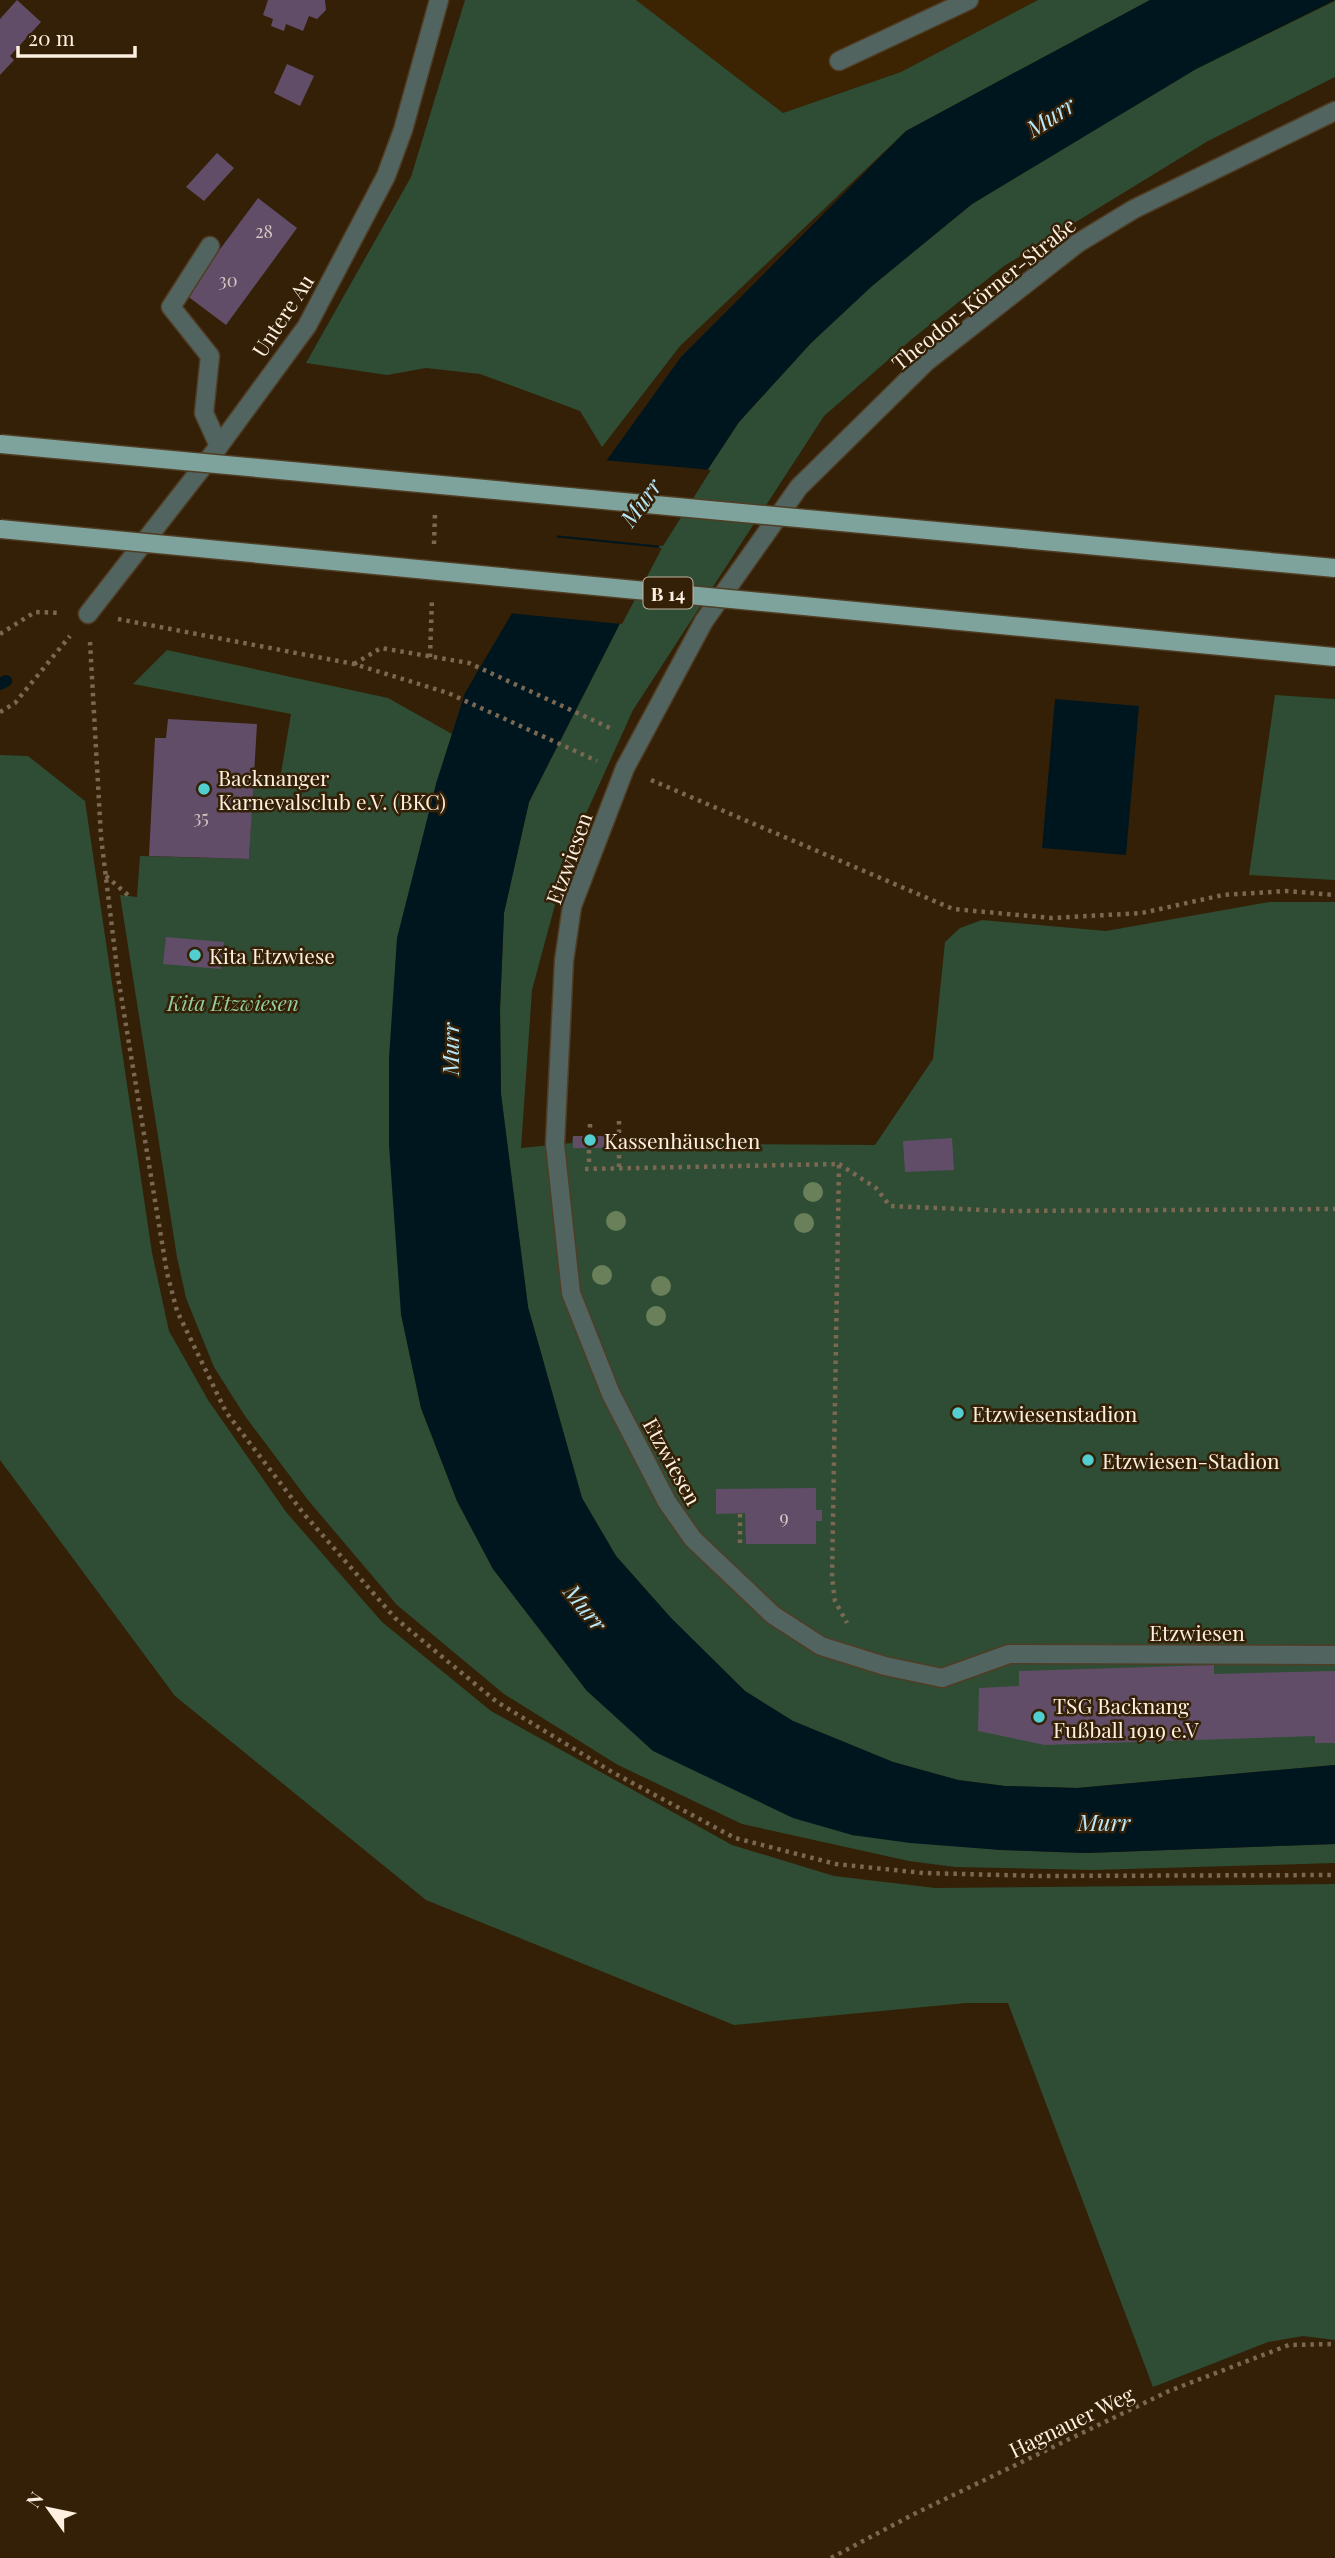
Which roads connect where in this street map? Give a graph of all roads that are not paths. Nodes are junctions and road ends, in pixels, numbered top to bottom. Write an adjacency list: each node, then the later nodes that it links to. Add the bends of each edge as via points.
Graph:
1 (439, 0): 7 (street, Untere Au, via 403,130 362,225 307,326)
2 (969, 0): 3 (street)
3 (839, 61)
4 (1335, 111): 12 (street, Theodor-Körner-Straße, via 1134,209 1078,243 926,362 799,488 704,621)
5 (210, 246): 7 (street, via 171,307 210,356 204,413)
6 (0, 444): 9 (main road, bridge)
7 (219, 446): 10 (street, Untere Au)
8 (0, 529): 11 (main road, B 14, bridge)
9 (1335, 568)
10 (88, 614)
11 (1335, 657)
12 (640, 738): 13 (street, Etzwiesen, via 572,906 564,961 556,1171 571,1293 611,1394 667,1502 692,1539 773,1615 821,1646 942,1678 1009,1654)
13 (1335, 1655)

